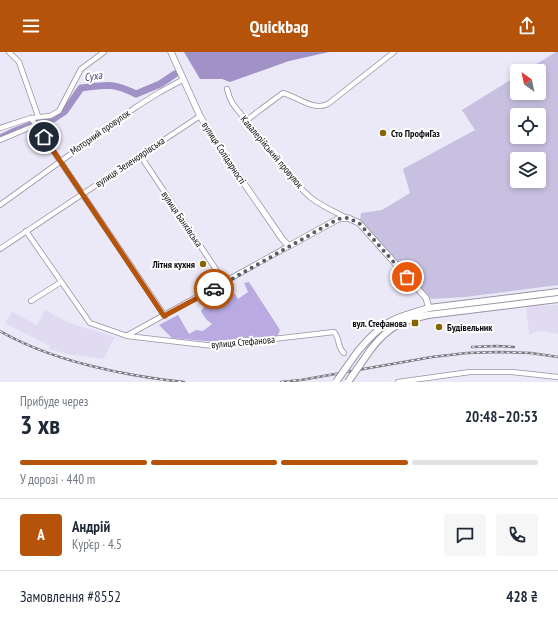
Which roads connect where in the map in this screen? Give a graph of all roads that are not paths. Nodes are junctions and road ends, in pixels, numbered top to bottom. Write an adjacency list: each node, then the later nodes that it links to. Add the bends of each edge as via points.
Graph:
1 (9, 52): 7 (street, via 18,62)
2 (171, 52): 5 (street, вулиця Солідарності)
3 (394, 52): 10 (street, via 324,106 311,104 283,93)
4 (101, 53): 7 (street, via 81,69 59,111 50,116)
5 (184, 79): 8 (street, вулиця Солідарності); 15 (street, Моторний провулок, via 136,106)
6 (227, 89): 10 (street, Кавалерійський провулок, via 233,106)
7 (38, 116): 9 (street)
8 (200, 116): 14 (street, вулиця Зеленоярівська); 20 (street, вулиця Солідарності)
9 (31, 119): 11 (street); 12 (street)
10 (246, 121): 18 (street, Кавалерійський провулок, via 260,141 311,198)
11 (36, 125): 13 (street); 15 (street)
12 (0, 128)
13 (0, 140)
14 (140, 155): 16 (street, вулиця Зеленоярівська); 23 (street, вулиця Банківська)
15 (60, 160): 16 (street); 17 (street, Моторний провулок)
16 (83, 194): 19 (street, вулиця Зеленоярівська); 28 (street)
17 (0, 205)
18 (348, 218): 20 (street, via 338,219); 27 (street, via 359,223 426,298)
19 (26, 231): 21 (street, вулиця Зеленоярівська); 22 (street)
20 (289, 246): 23 (street)
21 (0, 249)
22 (61, 282): 26 (street); 29 (street, via 90,323)
23 (225, 283): 28 (street)
24 (558, 292): 27 (main road)
25 (558, 299): 27 (main road)
26 (31, 301)
27 (429, 312): 32 (main road, bridge, via 389,321 369,337); 33 (main road, bridge, via 395,325 382,335)
28 (164, 316): 29 (street)
29 (127, 336): 30 (street, вулиця Стефанова, via 214,346 334,332)
30 (344, 352)
31 (558, 377): 34 (street, via 512,372 470,372)
32 (336, 382)
33 (348, 382)
34 (398, 382)

